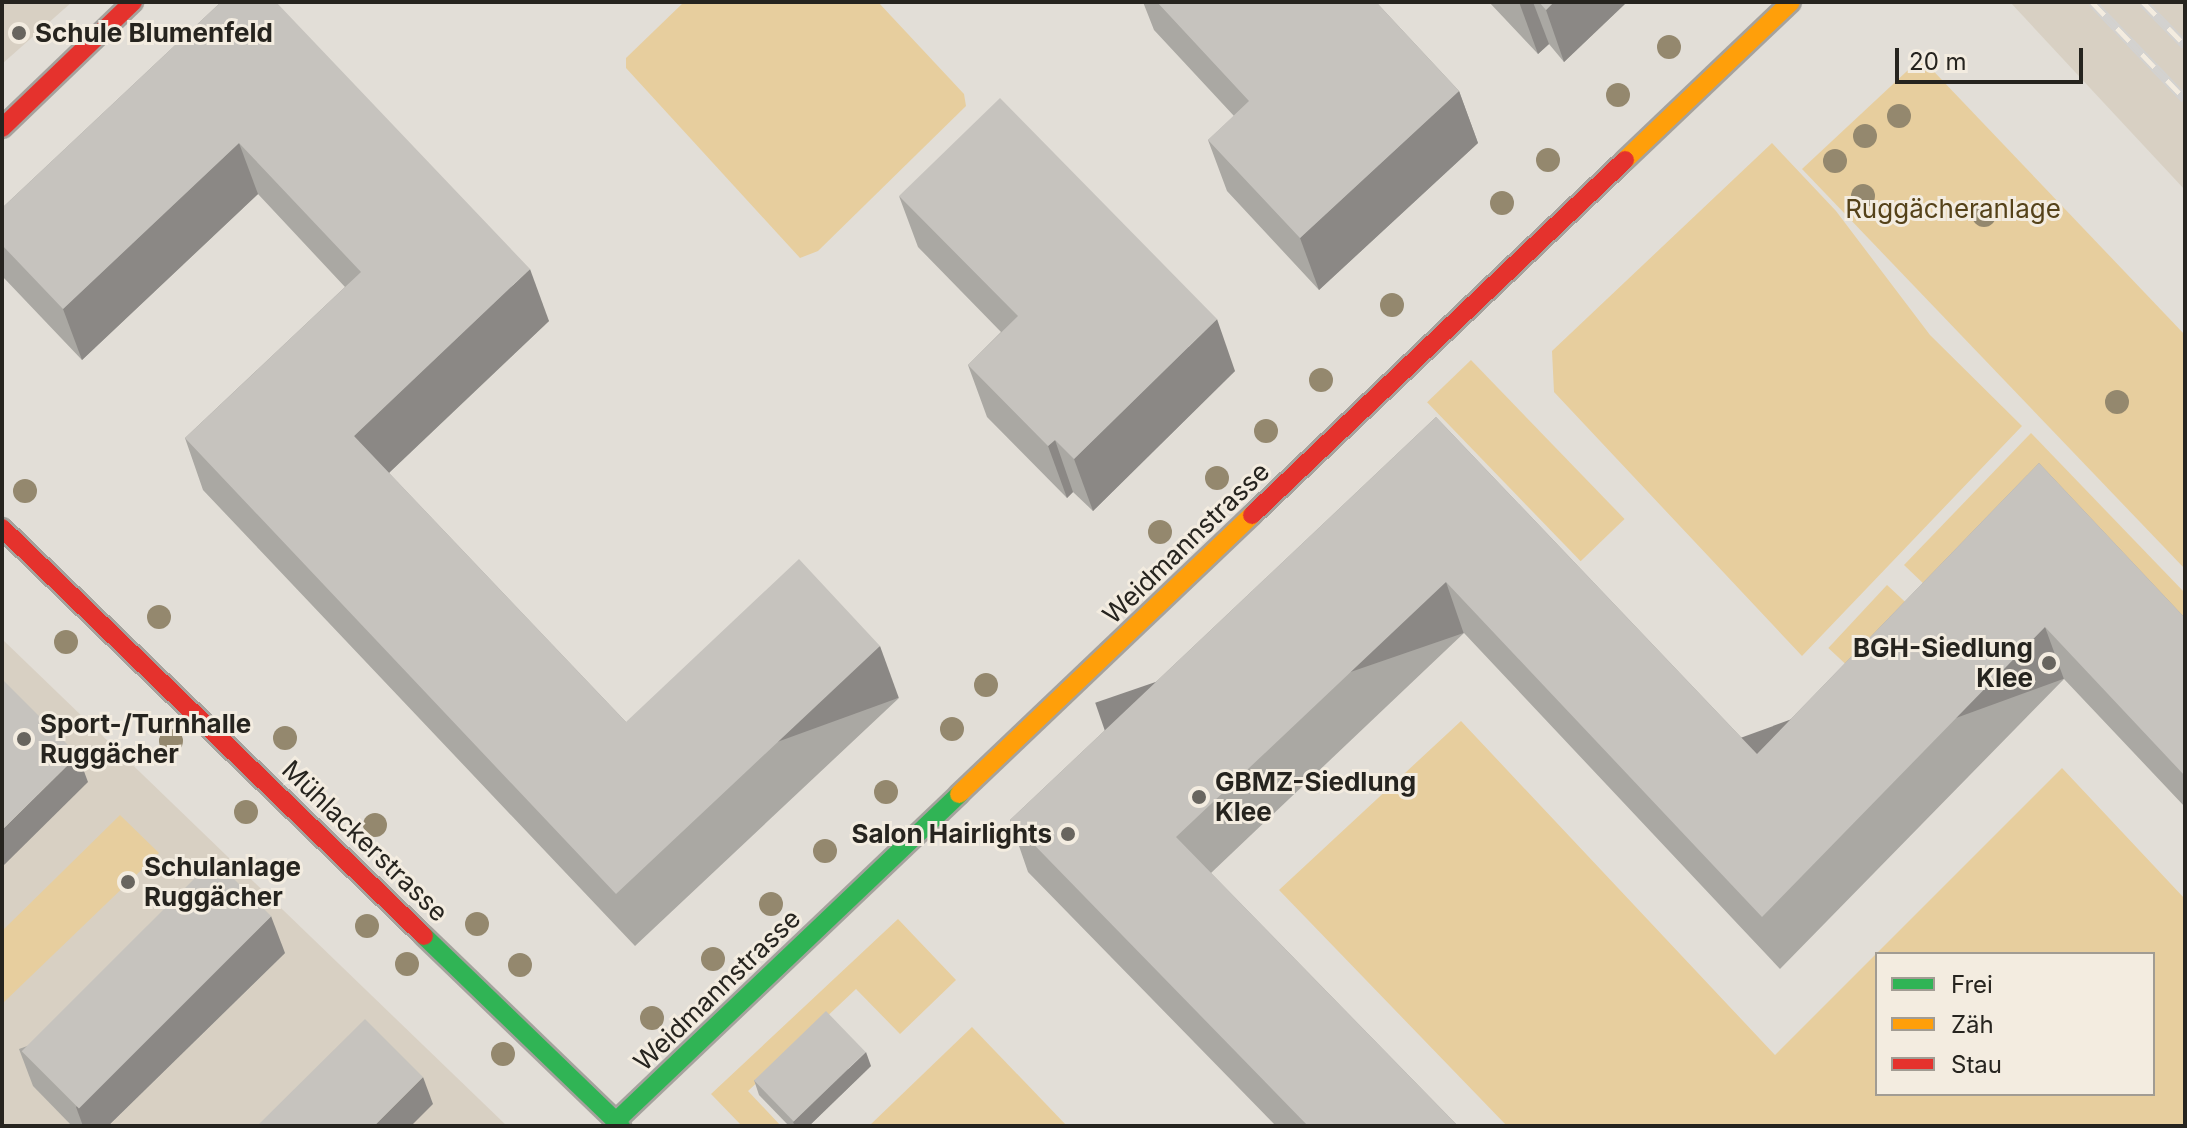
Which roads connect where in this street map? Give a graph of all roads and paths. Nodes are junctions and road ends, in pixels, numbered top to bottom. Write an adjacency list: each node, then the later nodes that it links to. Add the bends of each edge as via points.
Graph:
1 (133, 2): 3 (street)
2 (1791, 2): 5 (street, Weidmannstrasse)
3 (2, 128)
4 (2, 528): 5 (street, Mühlackerstrasse)
5 (619, 1123)

